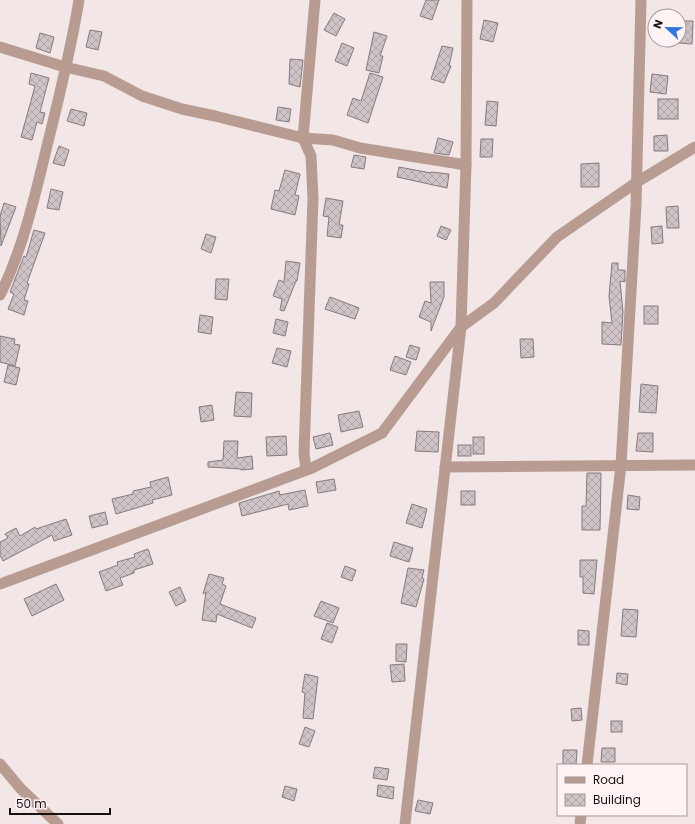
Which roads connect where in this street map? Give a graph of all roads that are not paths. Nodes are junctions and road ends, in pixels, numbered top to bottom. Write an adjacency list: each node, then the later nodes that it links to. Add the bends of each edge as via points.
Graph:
1 (79, 0): 6 (street)
2 (315, 0): 7 (street)
3 (467, 0): 9 (street)
4 (641, 0): 10 (street)
5 (0, 47): 6 (street)
6 (65, 67): 7 (street, via 104,76 142,96 182,109); 11 (street, via 34,198)
7 (303, 138): 9 (street, via 333,140 360,148); 16 (street, via 311,156 313,199 304,453)
8 (695, 147): 10 (street)
9 (466, 165): 12 (street)
10 (637, 182): 12 (street, via 557,237 494,304); 13 (street)
11 (0, 295)
12 (461, 327): 15 (street); 16 (street, via 382,434)
13 (621, 465): 14 (street); 15 (street); 19 (street)
14 (695, 465)
15 (445, 467): 21 (street)
16 (306, 470): 17 (street)
17 (0, 584)
18 (0, 764): 20 (street)
19 (587, 764)
20 (58, 824)
21 (405, 824)

